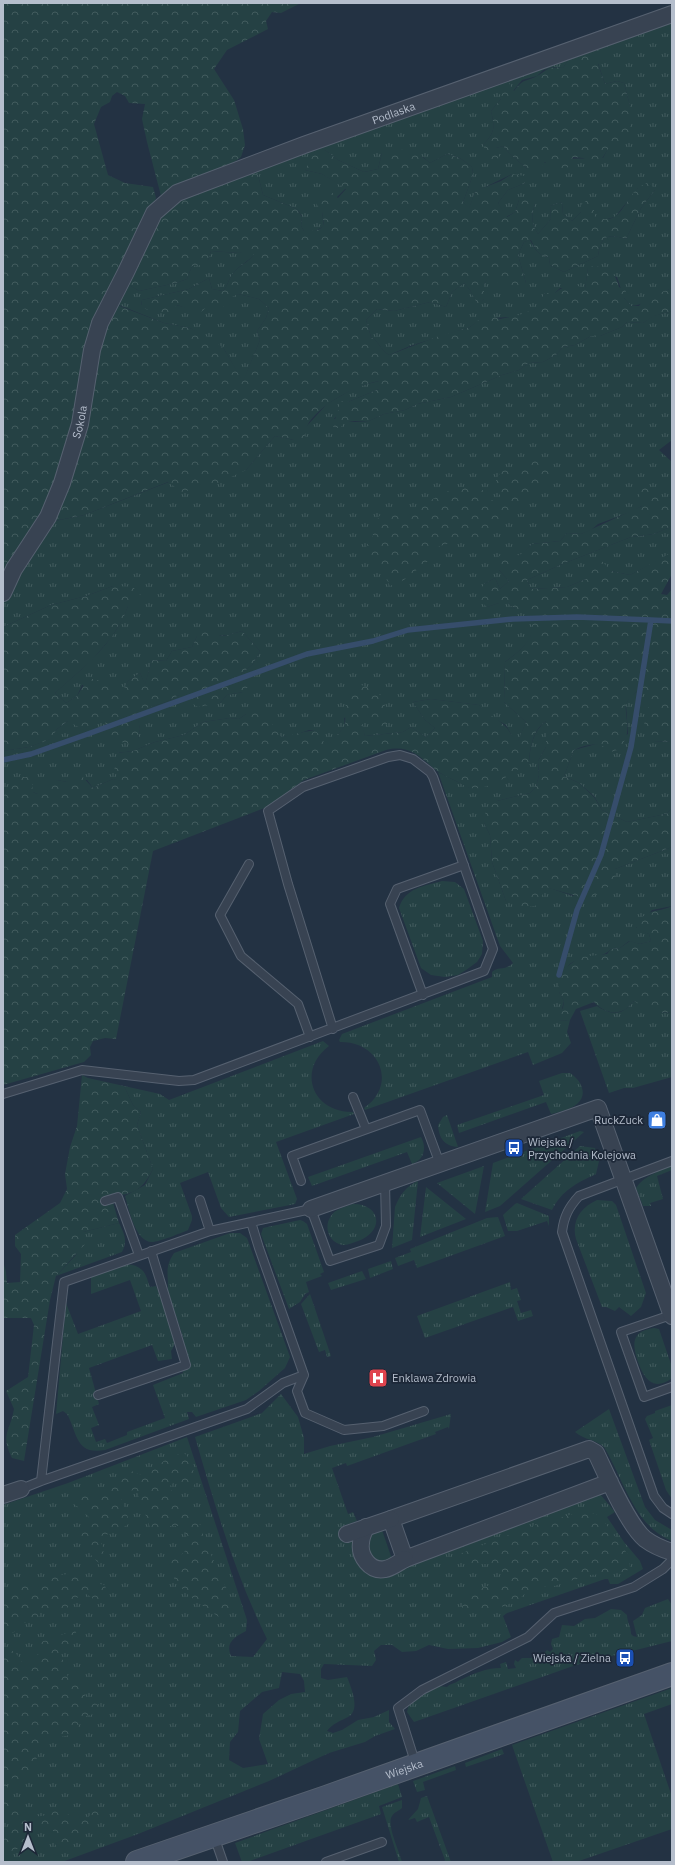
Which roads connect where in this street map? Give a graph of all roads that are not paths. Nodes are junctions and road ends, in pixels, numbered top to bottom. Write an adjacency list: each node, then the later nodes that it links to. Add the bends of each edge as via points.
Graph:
1 (672, 14): 2 (street, Podlaska, via 304,145 178,193 154,213)
2 (139, 245): 3 (street, Sokola, via 100,323 92,350 80,424 62,483 48,517 14,569)
3 (3, 593)
4 (249, 864): 8 (lane, via 220,915 241,956 298,1004)
5 (464, 865): 6 (lane, via 493,949 484,971); 6 (lane, via 397,889 390,904); 7 (lane, via 433,777 425,768 406,756 388,757 303,787 268,811)
6 (423, 994): 7 (lane)
7 (333, 1029): 8 (lane)
8 (310, 1037): 9 (lane, via 194,1080 179,1081 82,1070)
9 (3, 1094)
10 (353, 1097): 11 (lane)
11 (366, 1129): 13 (lane, via 420,1110); 15 (lane, via 292,1156)
12 (672, 1161): 14 (lane)
13 (440, 1164): 14 (street, via 598,1108); 16 (street)
14 (623, 1179): 24 (street); 33 (lane, via 579,1196 569,1206 562,1232 654,1496 663,1508)
15 (302, 1181)
16 (385, 1183): 19 (street); 19 (lane, via 386,1226 379,1245 360,1252 330,1261)
17 (200, 1200): 21 (lane)
18 (105, 1201): 23 (lane, via 118,1197)
19 (311, 1209): 20 (lane)
20 (251, 1222): 21 (lane); 25 (lane)
21 (210, 1231): 22 (lane)
22 (150, 1251): 23 (lane); 27 (lane, via 186,1365)
23 (139, 1255): 29 (lane, via 64,1282)
24 (672, 1316): 26 (lane, via 622,1332 644,1397)
25 (304, 1375): 28 (lane, via 297,1391 305,1413 344,1430 383,1426); 29 (lane, via 283,1383 247,1409)
26 (672, 1387)
27 (98, 1395)
28 (424, 1411)
29 (41, 1480): 31 (lane)
30 (610, 1482): 34 (street, via 596,1453 589,1449); 37 (street, via 644,1538 657,1547); 38 (street)
31 (21, 1489): 32 (street)
32 (3, 1495)
33 (672, 1514)
34 (391, 1519): 35 (street); 38 (street)
35 (366, 1527): 36 (street); 38 (street, via 361,1550 370,1566 386,1569)
36 (347, 1534)
37 (672, 1552)
38 (405, 1559)
39 (672, 1560): 41 (lane, via 663,1569 634,1587 554,1613 528,1637 422,1690 398,1708)
40 (672, 1674): 41 (street, Wiejska)
41 (416, 1765): 42 (street, Wiejska)
42 (213, 1835): 44 (street, Wiejska); 45 (lane)
43 (382, 1842): 46 (lane)
44 (137, 1862)
45 (224, 1862)
46 (326, 1862)

